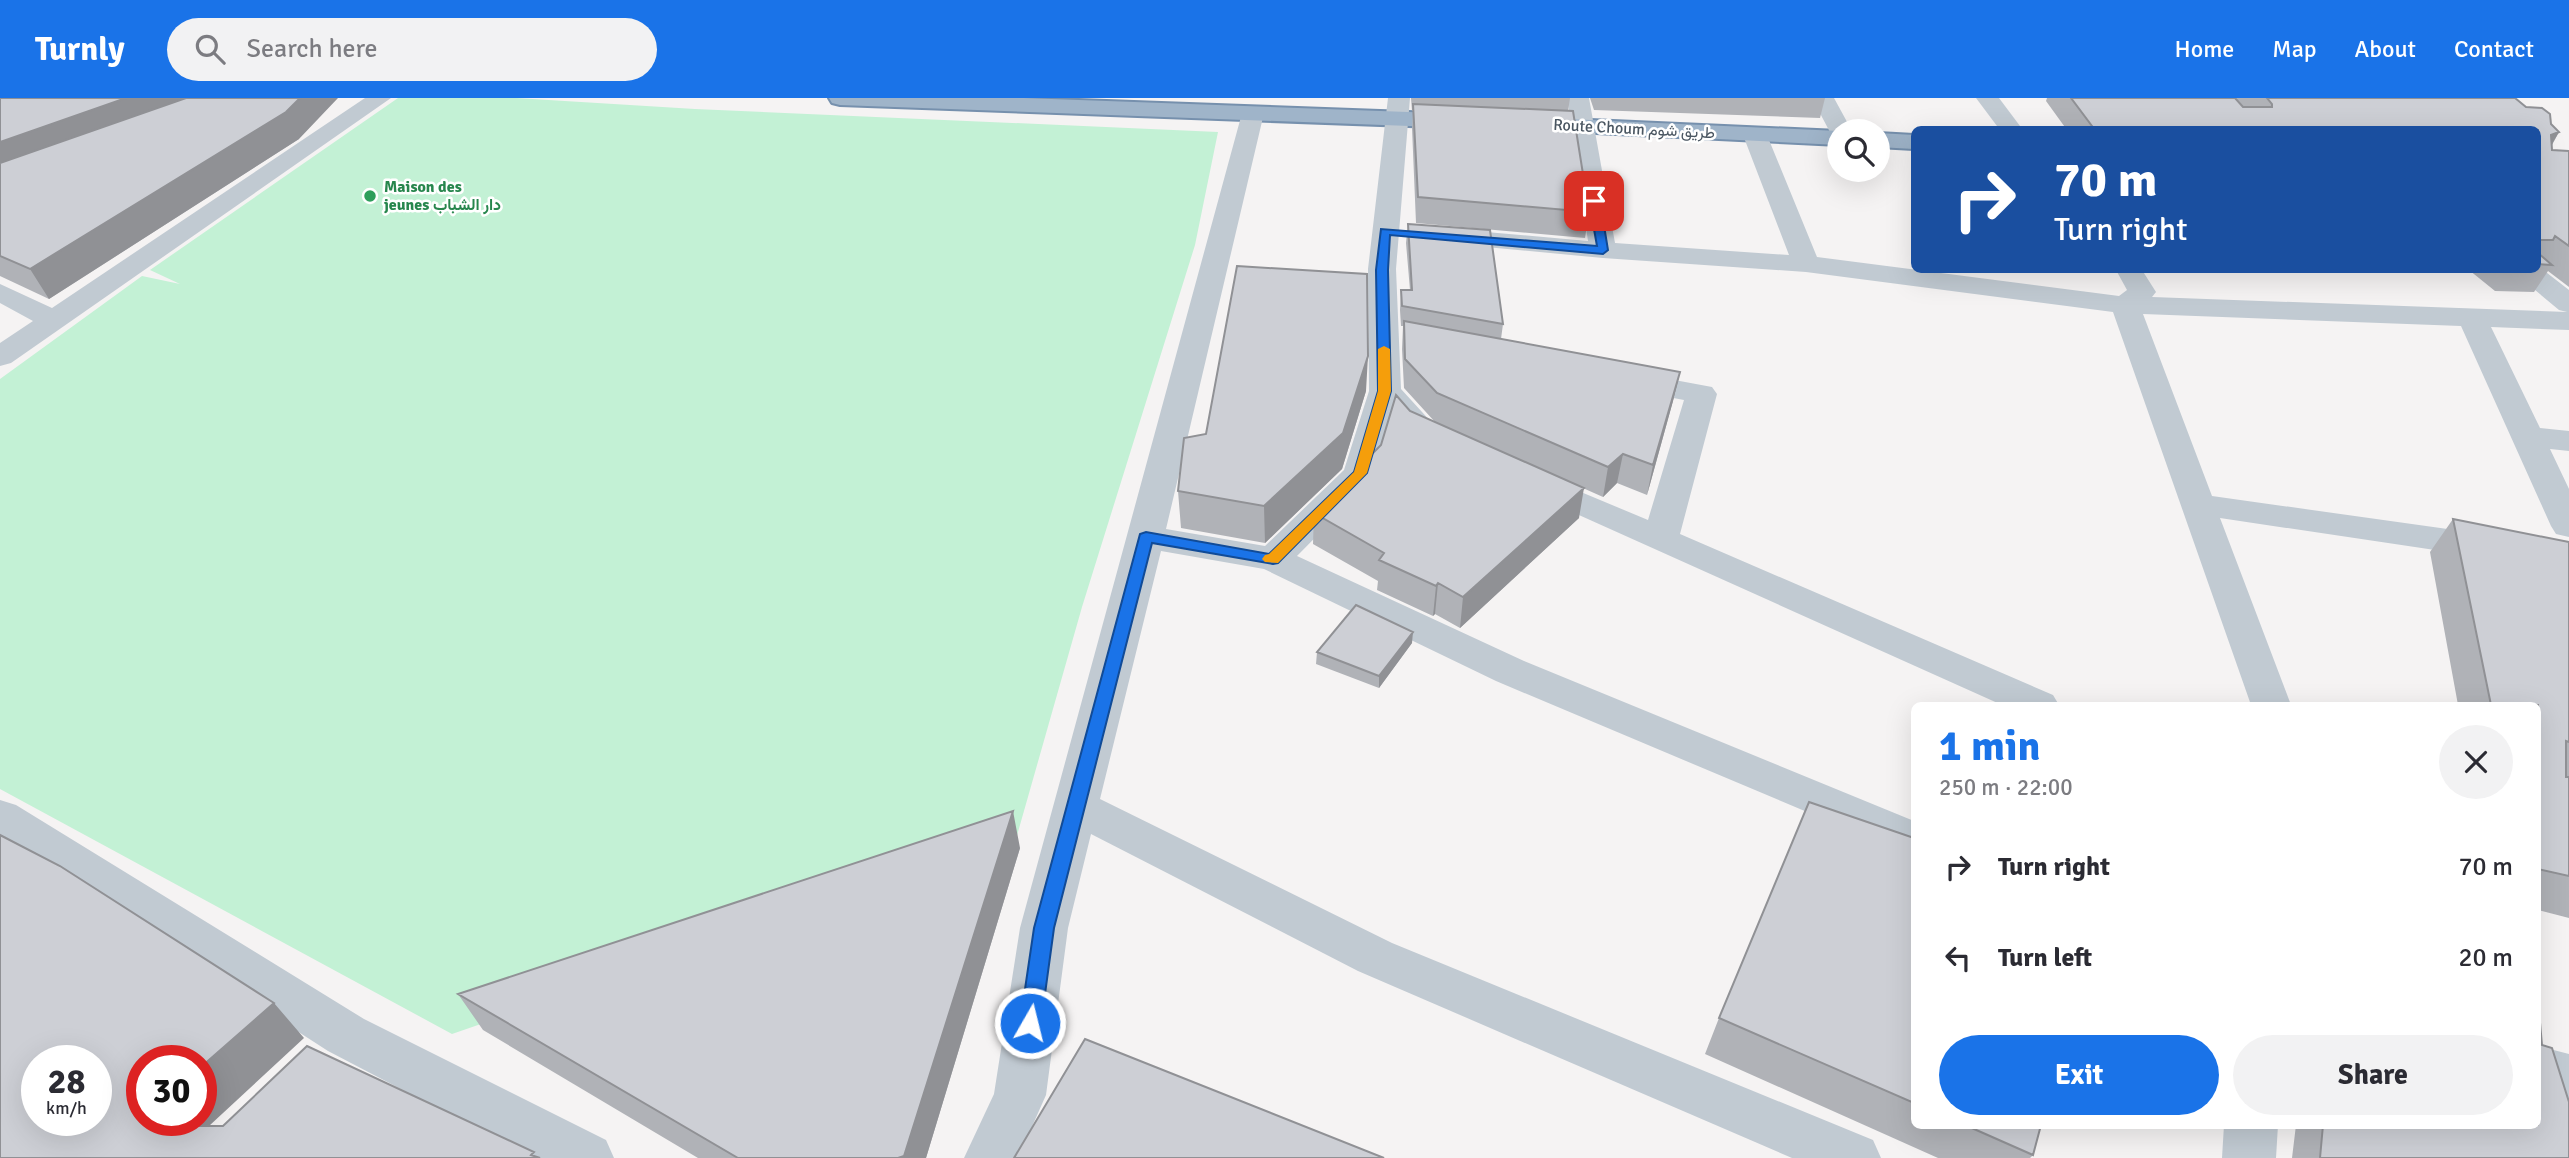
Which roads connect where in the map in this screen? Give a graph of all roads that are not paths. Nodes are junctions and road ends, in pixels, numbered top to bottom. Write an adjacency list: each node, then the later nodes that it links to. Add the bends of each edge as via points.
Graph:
1 (380, 98): 25 (street)
2 (840, 98): 6 (highway, Route Choum طريق شوم)
3 (1578, 98): 11 (street)
4 (1823, 98): 9 (street)
5 (1987, 98): 10 (street)
6 (1023, 101): 8 (highway, Route Choum طريق شوم)
7 (1399, 108): 8 (highway, Route Choum طريق شوم); 11 (highway, Route Choum طريق شوم, via 1497,123); 16 (street)
8 (1252, 113): 36 (street)
9 (1833, 119)
10 (2009, 126)
11 (1582, 127): 12 (highway, Route Choum طريق شوم); 17 (street)
12 (1755, 135): 13 (highway, Route Choum طريق شوم); 18 (street)
13 (1827, 138)
14 (1890, 141): 15 (highway)
15 (1911, 142)
16 (1385, 231): 17 (street); 29 (street, via 1382,270 1397,336)
17 (1603, 250): 18 (street)
18 (1806, 264): 23 (street)
19 (2131, 273): 23 (street, via 2142,292)
20 (2529, 273): 22 (street)
21 (0, 292): 25 (street)
22 (2569, 304)
23 (2125, 305): 24 (street); 34 (street)
24 (2472, 317): 26 (street); 30 (street)
25 (54, 320): 27 (street)
26 (2569, 321)
27 (0, 356)
28 (1595, 374): 37 (street, via 1701,394)
29 (1385, 391): 32 (street, via 1420,431); 39 (street, via 1360,473)
30 (2527, 436): 31 (street); 35 (street)
31 (2569, 441)
32 (1458, 448)
33 (1509, 471): 37 (street)
34 (2197, 504): 38 (street); 41 (street)
35 (2569, 526)
36 (1146, 537): 39 (street); 42 (street)
37 (1661, 539): 40 (street)
38 (2569, 558)
39 (1273, 559): 44 (street, via 1510,671)
40 (2032, 702)
41 (2270, 702)
42 (1076, 807): 49 (street, via 1044,928 1020,1095); 50 (street, via 1376,957)
43 (0, 817): 48 (street, via 331,1049)
44 (1911, 839)
45 (2541, 1070): 46 (street)
46 (2569, 1078)
47 (2251, 1129): 51 (street)
48 (587, 1158)
49 (991, 1158)
50 (1854, 1158)
51 (2249, 1158)

